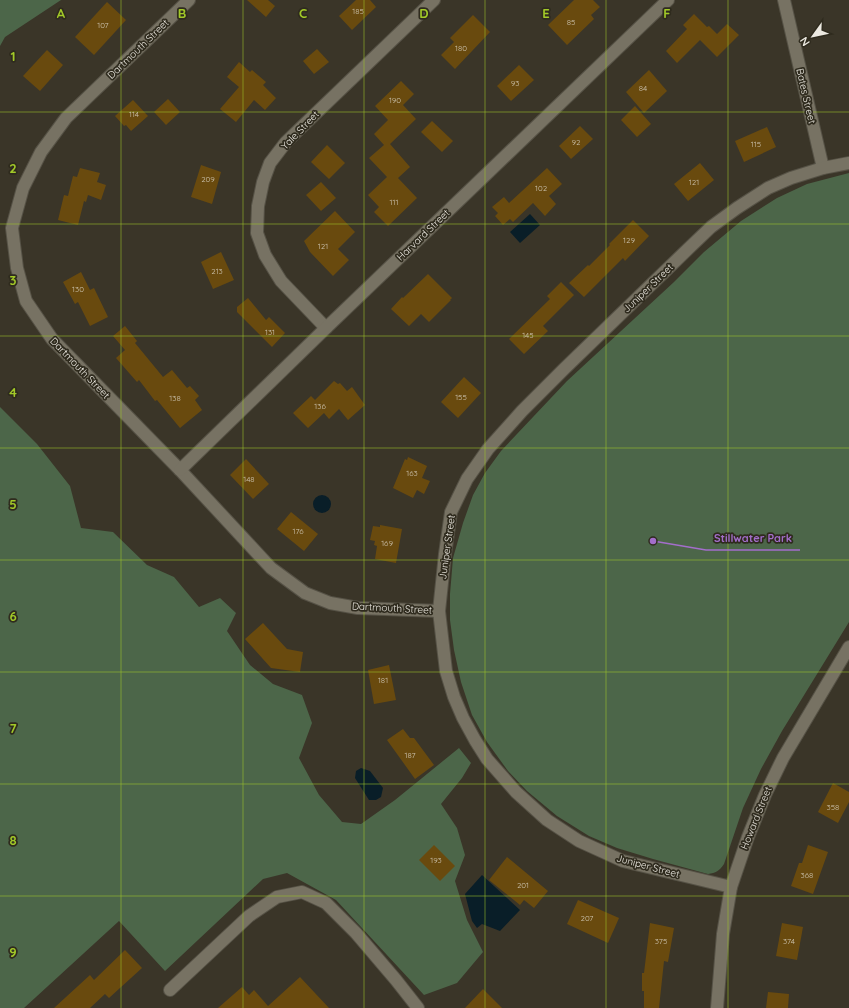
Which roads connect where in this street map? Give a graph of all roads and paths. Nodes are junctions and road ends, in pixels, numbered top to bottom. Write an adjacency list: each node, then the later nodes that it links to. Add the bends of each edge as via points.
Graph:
1 (189, 0): 8 (street, Dartmouth Street, via 66,118 41,152 23,188 12,228 17,268 30,308 52,339)
2 (434, 0): 7 (street, Yale Street, via 286,142 270,163 263,182 258,206 257,233 265,255 281,282)
3 (668, 0): 7 (street, Harvard Street)
4 (784, 0): 6 (street, Bates Street)
5 (849, 163): 6 (street, Juniper Street)
6 (823, 168): 9 (street, Juniper Street, via 768,188 711,227 564,369 488,449 467,479 452,512 444,554)
7 (326, 328): 8 (street, Harvard Street)
8 (180, 470): 9 (street, Dartmouth Street, via 272,568 305,593 330,603 358,608)
9 (439, 611): 11 (street, Juniper Street, via 446,671 454,697 487,759 516,792 547,820 579,841 623,860)
10 (849, 647): 11 (street, Howard Street, via 783,758 748,837)
11 (731, 887): 14 (street, Howard Street, via 723,934)
12 (170, 990): 13 (street, via 249,916 277,897 302,892 326,903 356,933)
13 (418, 1008)
14 (717, 1008)

